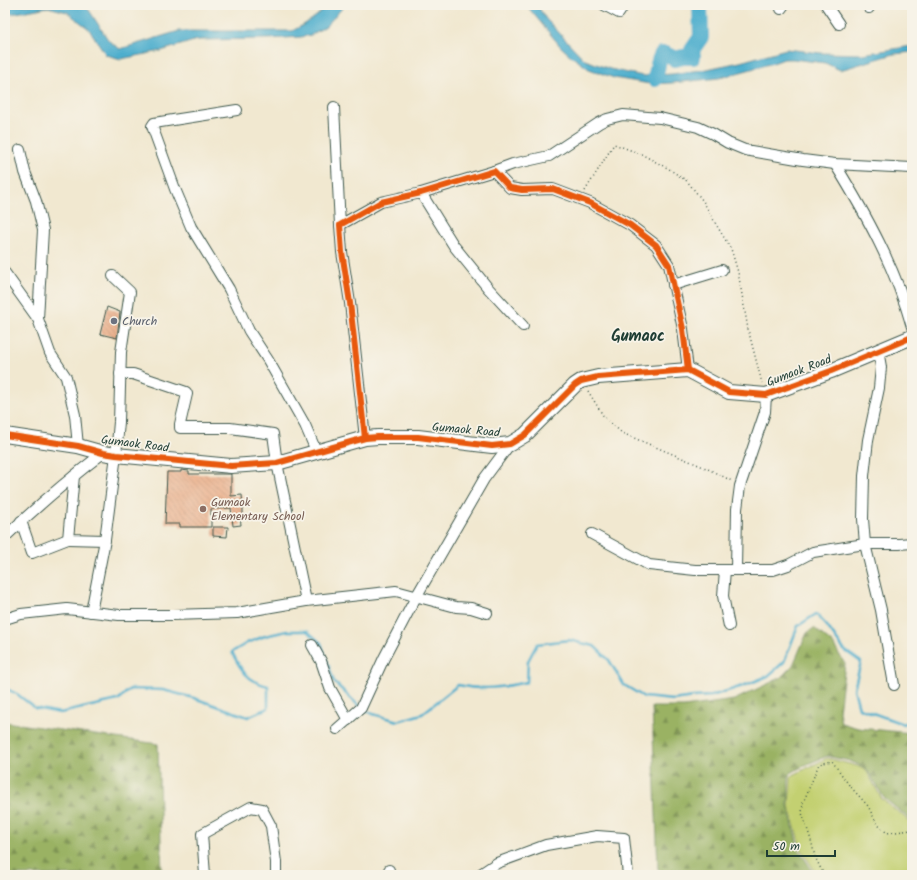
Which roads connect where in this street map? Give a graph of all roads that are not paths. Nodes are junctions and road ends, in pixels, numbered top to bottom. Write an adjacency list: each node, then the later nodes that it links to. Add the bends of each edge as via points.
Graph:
1 (604, 5): 2 (street, via 619,13)
2 (624, 5)
3 (826, 5): 4 (street)
4 (839, 24)
5 (334, 107): 12 (street)
6 (237, 110): 29 (street, via 154,123 152,126 191,227 305,425)
7 (20, 150): 17 (street, via 43,230)
8 (835, 164): 9 (street); 10 (street, via 746,150 698,127 660,118 623,115 599,123 549,156); 19 (street, via 865,213 883,250 906,304)
9 (912, 168)
10 (494, 171): 11 (street); 16 (street, via 510,188 553,189 590,203 630,225 656,245 669,264)
11 (421, 193): 12 (street, via 381,202); 18 (street, via 454,246)
12 (340, 225): 26 (street)
13 (722, 270): 16 (street)
14 (5, 273): 17 (street)
15 (113, 276): 23 (street, via 130,292)
16 (673, 285): 22 (street, via 683,330)
17 (38, 319): 28 (street, via 50,352 66,377 76,415)
18 (523, 326)
19 (912, 328)
20 (912, 337): 21 (street, Gumaok Road)
21 (878, 350): 24 (street, Gumaok Road, via 824,374); 39 (street, via 881,368 879,388 868,440 864,476)
22 (688, 370): 24 (street, Gumaok Road, via 729,392); 27 (street, Gumaok Road, via 598,377 581,381 525,435)
23 (120, 374): 30 (street, via 119,422); 31 (street, via 133,374 186,392 180,428 230,428 273,434)
24 (766, 395): 41 (street, via 765,412 740,486)
25 (5, 435): 28 (street, Gumaok Road)
26 (365, 438): 27 (street, Gumaok Road, via 418,437 492,446); 29 (street, Gumaok Road)
27 (510, 444): 42 (street, via 484,479)
28 (78, 446): 30 (street, Gumaok Road)
29 (317, 453): 31 (street, Gumaok Road)
30 (110, 454): 31 (street, Gumaok Road, via 231,466); 32 (street); 37 (street)
31 (277, 463): 43 (street)
32 (74, 476): 33 (street); 36 (street)
33 (21, 521): 35 (street); 36 (street, via 32,553)
34 (592, 534): 40 (street, via 649,565)
35 (5, 537)
36 (68, 539): 37 (street)
37 (105, 540): 44 (street)
38 (912, 543): 39 (street)
39 (865, 544): 41 (street, via 813,552 788,566 773,570); 49 (street, via 881,610)
40 (725, 570): 41 (street); 47 (street, via 723,596)
41 (736, 570)
42 (416, 597): 43 (street, via 396,591); 45 (street); 50 (street, via 361,708)
43 (306, 601): 44 (street, via 237,612 172,615)
44 (91, 612): 46 (street, via 67,609 21,614)
45 (487, 612)
46 (5, 619)
47 (729, 626)
48 (312, 645): 50 (street, via 321,661 330,688)
49 (894, 685)
50 (348, 720): 51 (street)
51 (337, 730)
52 (205, 875): 53 (street, via 202,834 251,808 262,809 271,826)
53 (276, 875)
54 (479, 875): 55 (street, via 497,863 546,845 597,836 624,838)
55 (628, 875)

